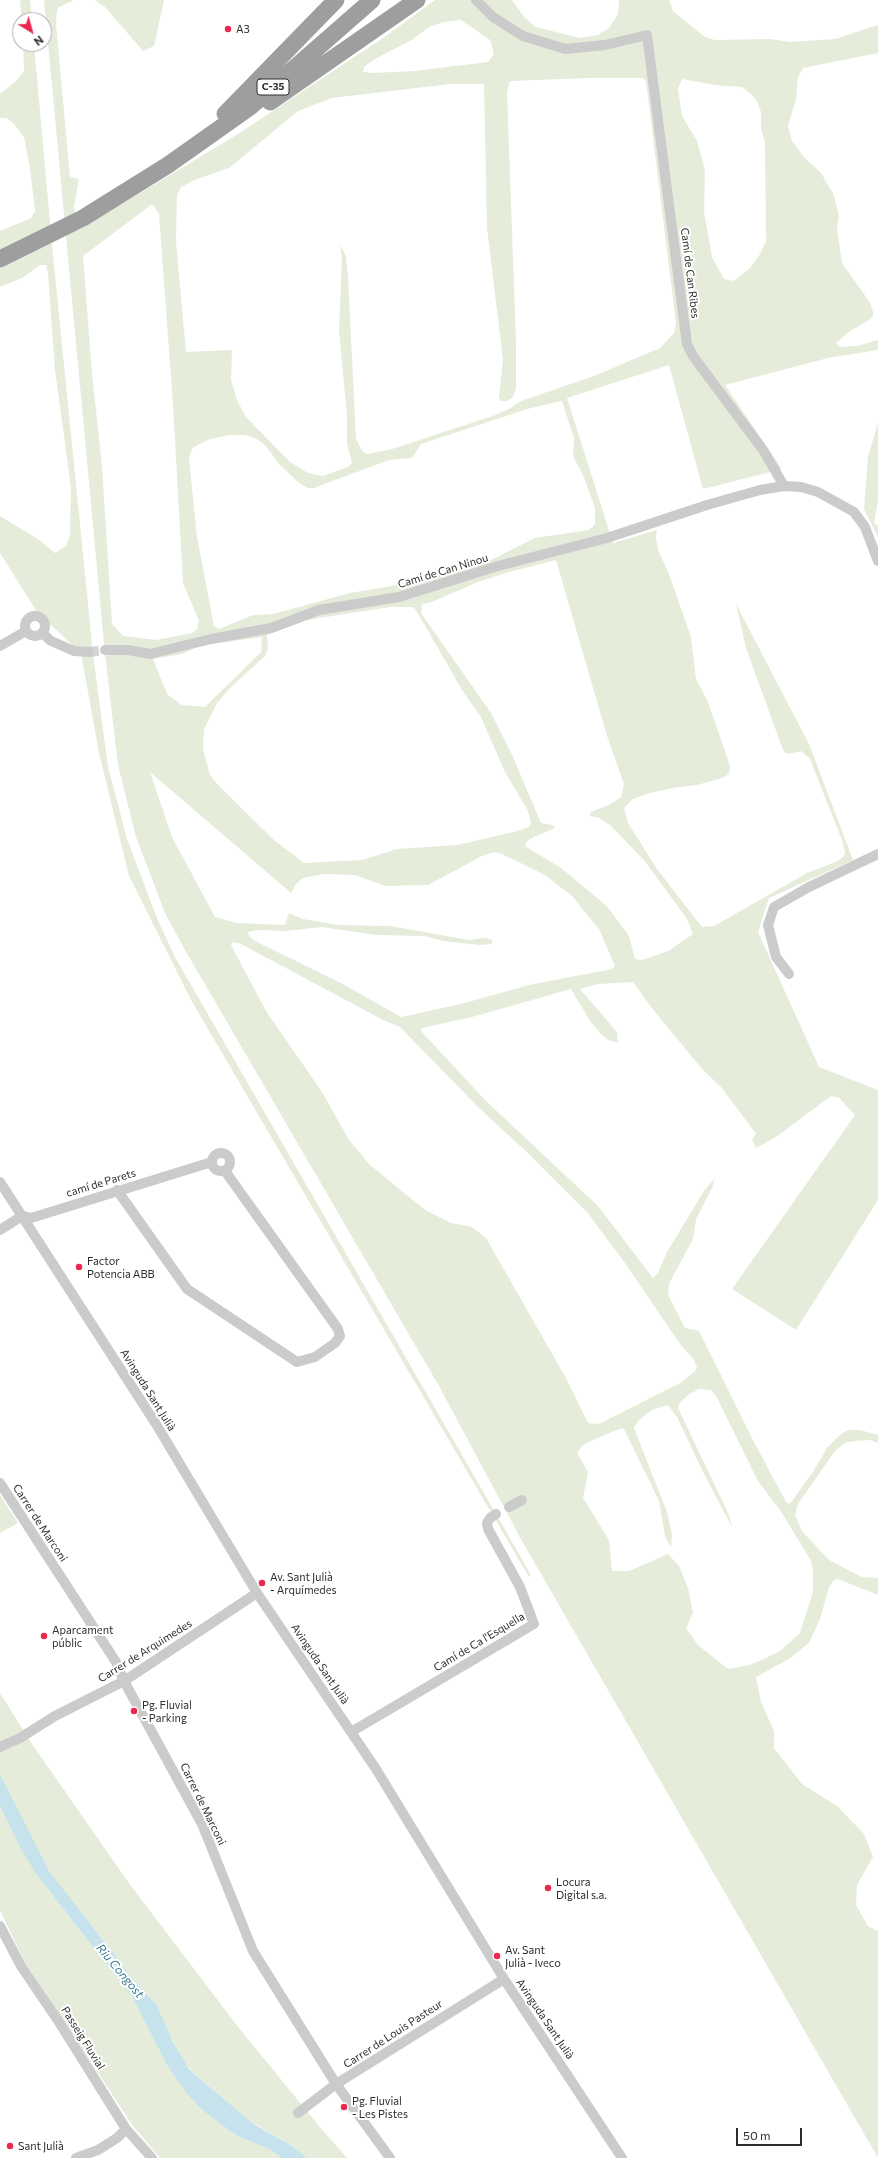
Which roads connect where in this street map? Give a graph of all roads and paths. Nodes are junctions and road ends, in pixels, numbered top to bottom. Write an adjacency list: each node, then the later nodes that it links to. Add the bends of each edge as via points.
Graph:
1 (336, 0): 5 (highway, via 231,109)
2 (372, 0): 5 (highway, C-35, via 250,107)
3 (417, 0): 5 (highway, via 228,130)
4 (476, 0): 7 (street, Camí de Can Ribes, via 492,17 523,36 566,49 605,45 647,35 687,344 693,356 763,450)
5 (168, 164): 6 (highway, C-35, via 83,218)
6 (0, 259)
7 (784, 486): 8 (street, Camí de Can Ninou, via 818,492 854,512 866,527); 12 (street, Camí de Can Ninou, via 707,505 607,538 498,566 399,597 319,610 270,628 210,638 150,654 128,650)
8 (878, 561)
9 (26, 631): 10 (street, via 34,636); 10 (street, via 26,622 30,617 37,615 43,618 46,624); 11 (street)
10 (42, 633): 13 (street, via 74,651)
11 (0, 646)
12 (105, 650)
13 (89, 652)
14 (878, 854): 15 (street, via 774,907 768,925 776,957)
15 (789, 974)
16 (212, 1162): 17 (street, via 217,1170); 17 (street, via 217,1154 226,1154 230,1164); 19 (street, camí de Parets)
17 (225, 1171): 19 (street, via 338,1329 340,1336 335,1343 307,1361 297,1362 187,1289)
18 (0, 1182): 20 (street, Avinguda Sant Julià)
19 (117, 1190): 20 (street, camí de Parets, via 31,1218)
20 (22, 1216): 21 (street, camí de Parets); 26 (street, Avinguda Sant Julià, via 156,1424)
21 (0, 1230)
22 (0, 1483): 27 (street, Carrer de Marconi, via 116,1662)
23 (522, 1500): 24 (street)
24 (509, 1507)
25 (496, 1514): 28 (street, Camí de Ca l'Esquella, via 487,1523 488,1529 520,1587 534,1624)
26 (257, 1593): 27 (street, Carrer de Arquimedes); 28 (street, Avinguda Sant Julià)
27 (124, 1681): 29 (street, Carrer de Arquimedes); 32 (street, Carrer de Marconi, via 202,1824 253,1950)
28 (351, 1732): 31 (street, Avinguda Sant Julià, via 417,1834)
29 (0, 1747)
30 (0, 1926): 34 (street, Passeig Fluvial, via 21,1966)
31 (504, 1979): 32 (street, Carrer de Louis Pasteur); 38 (street, Avinguda Sant Julià)
32 (336, 2084): 33 (street, Carrer de Louis Pasteur); 37 (street, Carrer de Marconi)
33 (298, 2113)
34 (126, 2129): 35 (street, via 98,2150); 36 (street, Passeig Fluvial)
35 (76, 2158)
36 (152, 2158)
37 (390, 2158)
38 (622, 2158)

